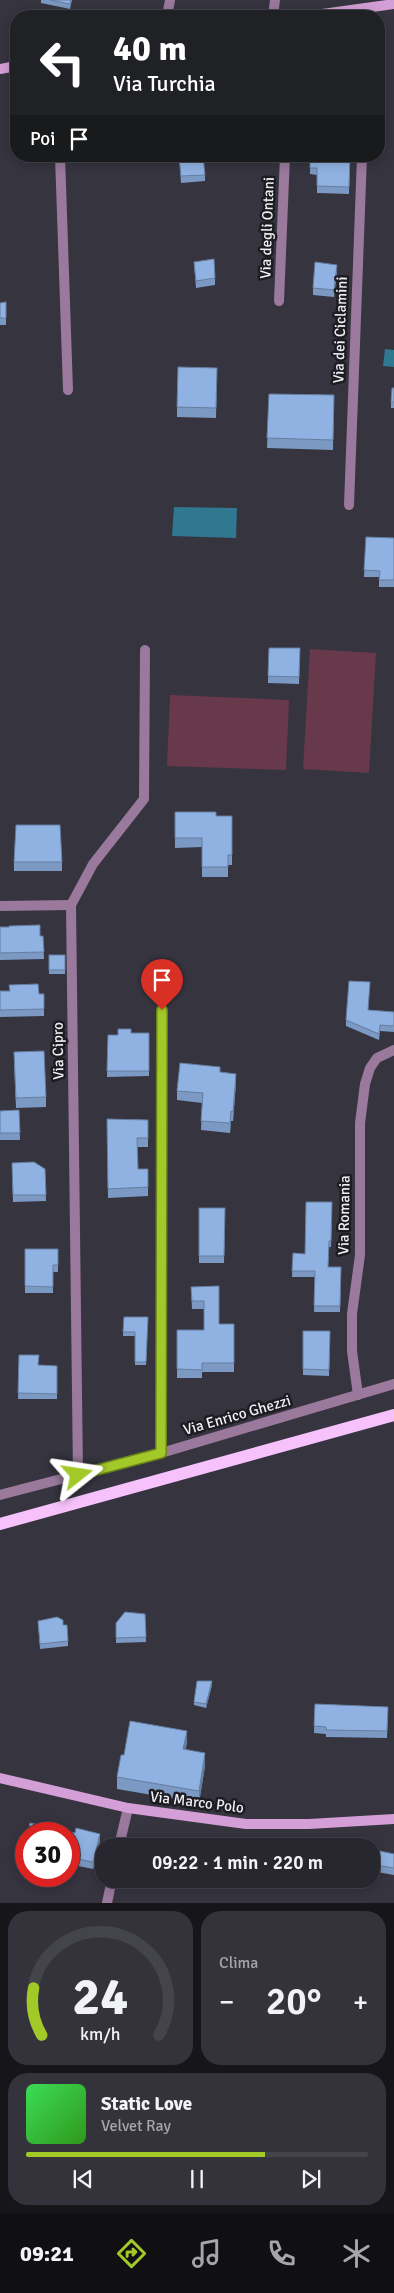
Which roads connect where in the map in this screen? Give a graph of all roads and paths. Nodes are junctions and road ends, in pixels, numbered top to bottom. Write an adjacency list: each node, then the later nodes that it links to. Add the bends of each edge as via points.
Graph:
1 (394, 4): 2 (street)
2 (372, 10)
3 (60, 162): 7 (street)
4 (285, 162): 6 (street, Via degli Ontani)
5 (362, 162): 8 (street, Via dei Ciclamini)
6 (279, 301)
7 (68, 390)
8 (349, 505)
9 (145, 650): 10 (street, Via Cipro, via 144,799 93,864)
10 (71, 905): 11 (street); 18 (street, Via Cipro)
11 (0, 906)
12 (162, 1010): 17 (street)
13 (394, 1050): 15 (street, Via Romania, via 377,1058 370,1068 360,1123 360,1255 352,1314 352,1351)
14 (394, 1384): 15 (street, Via Enrico Ghezzi)
15 (358, 1395): 17 (street, Via Enrico Ghezzi)
16 (394, 1415): 20 (main road)
17 (161, 1453): 18 (street, Via Enrico Ghezzi)
18 (78, 1475): 19 (street, Via Enrico Ghezzi)
19 (0, 1495)
20 (0, 1524)
21 (0, 1778): 22 (street, Via Marco Polo)
22 (128, 1808): 23 (street, Via Marco Polo, via 246,1824); 24 (street)
23 (394, 1819)
24 (122, 1838)
25 (110, 1888): 26 (street)
26 (107, 1903)

